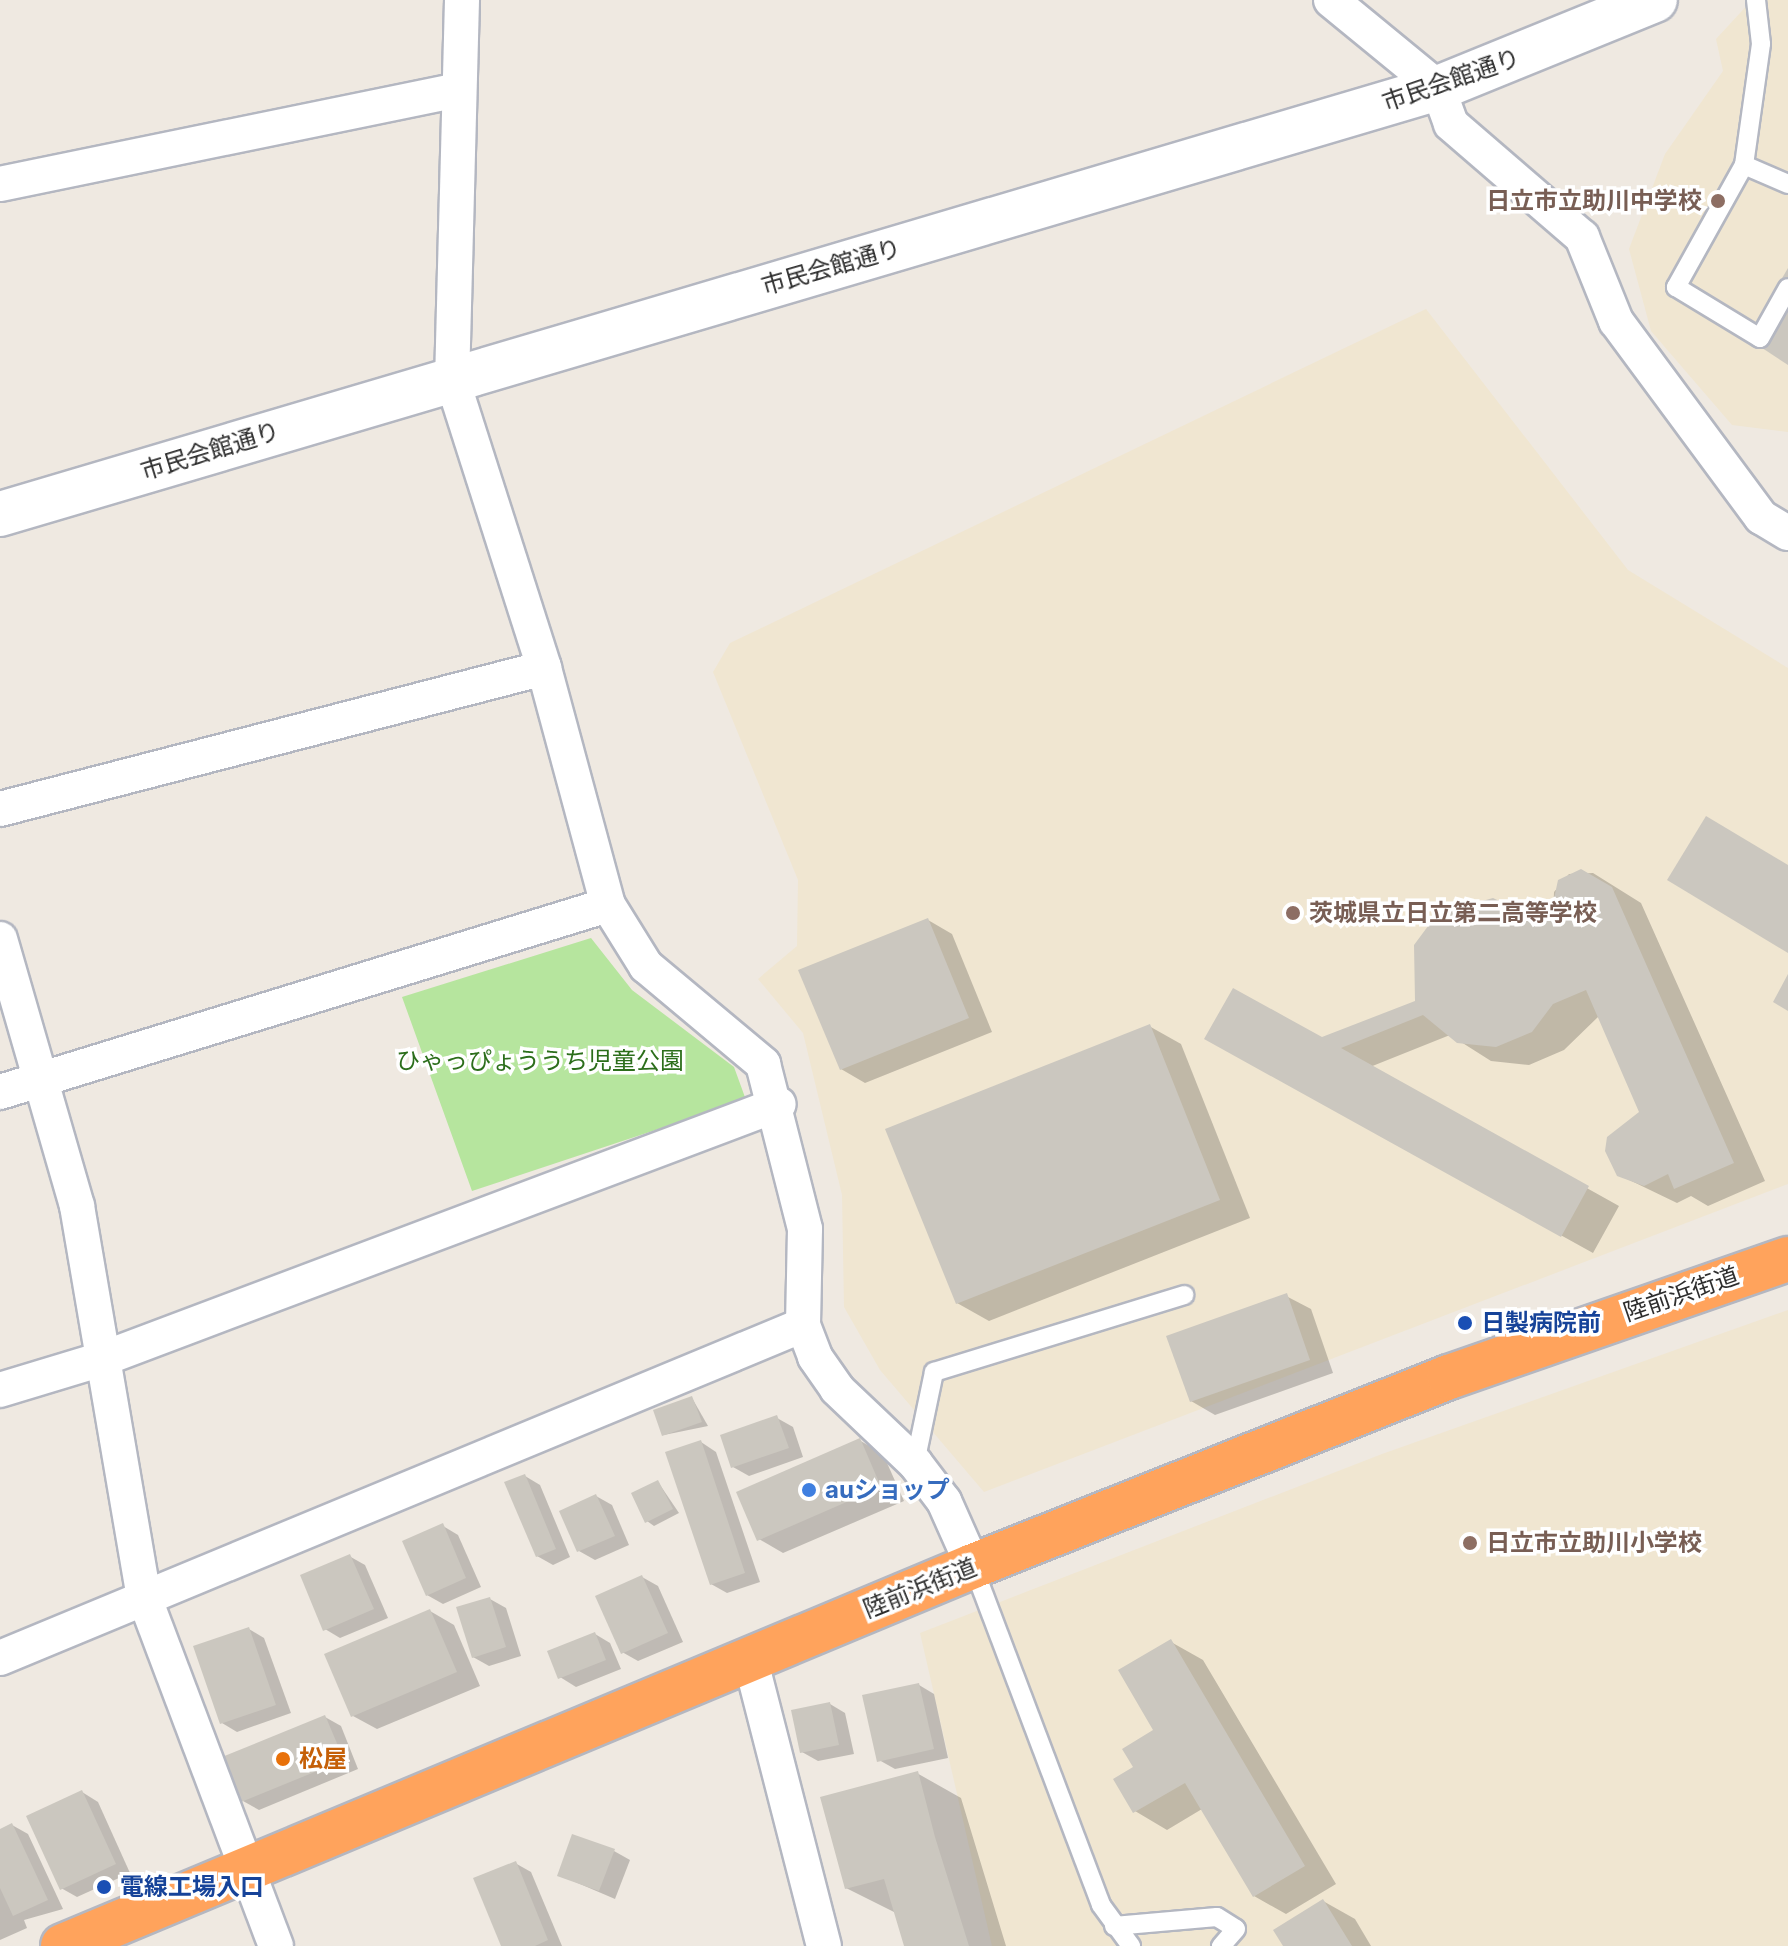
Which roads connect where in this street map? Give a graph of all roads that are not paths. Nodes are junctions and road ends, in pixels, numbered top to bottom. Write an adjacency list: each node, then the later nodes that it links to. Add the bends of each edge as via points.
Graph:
1 (462, 0): 6 (street)
2 (1331, 0): 5 (street)
3 (1655, 0): 5 (street, 市民会館通り)
4 (1756, 0): 7 (lane, via 1761,44)
5 (1438, 88): 11 (street, 市民会館通り); 13 (street, via 1451,124 1582,237 1616,321 1761,517)
6 (456, 90): 8 (street); 11 (street)
7 (1744, 165): 9 (lane); 10 (lane, via 1676,287 1760,338)
8 (0, 184)
9 (1788, 184)
10 (1788, 288)
11 (452, 379): 12 (street, 市民会館通り); 14 (street)
12 (0, 514)
13 (1788, 533)
14 (544, 668): 15 (street); 16 (street)
15 (0, 809)
16 (608, 905): 18 (street); 20 (street, via 646,966 763,1064)
17 (0, 939): 18 (street)
18 (40, 1080): 19 (street); 24 (street, via 77,1206)
19 (0, 1092)
20 (779, 1104): 23 (street, via 805,1229); 24 (street)
21 (1788, 1259): 27 (highway, 陸前浜街道, via 1519,1351)
22 (1184, 1295): 26 (lane, via 934,1372)
23 (803, 1325): 26 (street, via 837,1389); 28 (street)
24 (102, 1359): 25 (street); 28 (street)
25 (0, 1390)
26 (915, 1463): 27 (street, via 944,1501)
27 (973, 1566): 30 (highway, 陸前浜街道); 32 (lane)
28 (143, 1594): 29 (street); 31 (street)
29 (0, 1658)
30 (750, 1658): 31 (highway, 陸前浜街道); 35 (street)
31 (242, 1867): 33 (highway, 陸前浜街道); 34 (street)
32 (1114, 1926): 36 (lane); 37 (lane, via 1217,1917 1236,1929)
33 (63, 1946)
34 (276, 1946)
35 (824, 1946)
36 (1131, 1946)
37 (1221, 1946)

